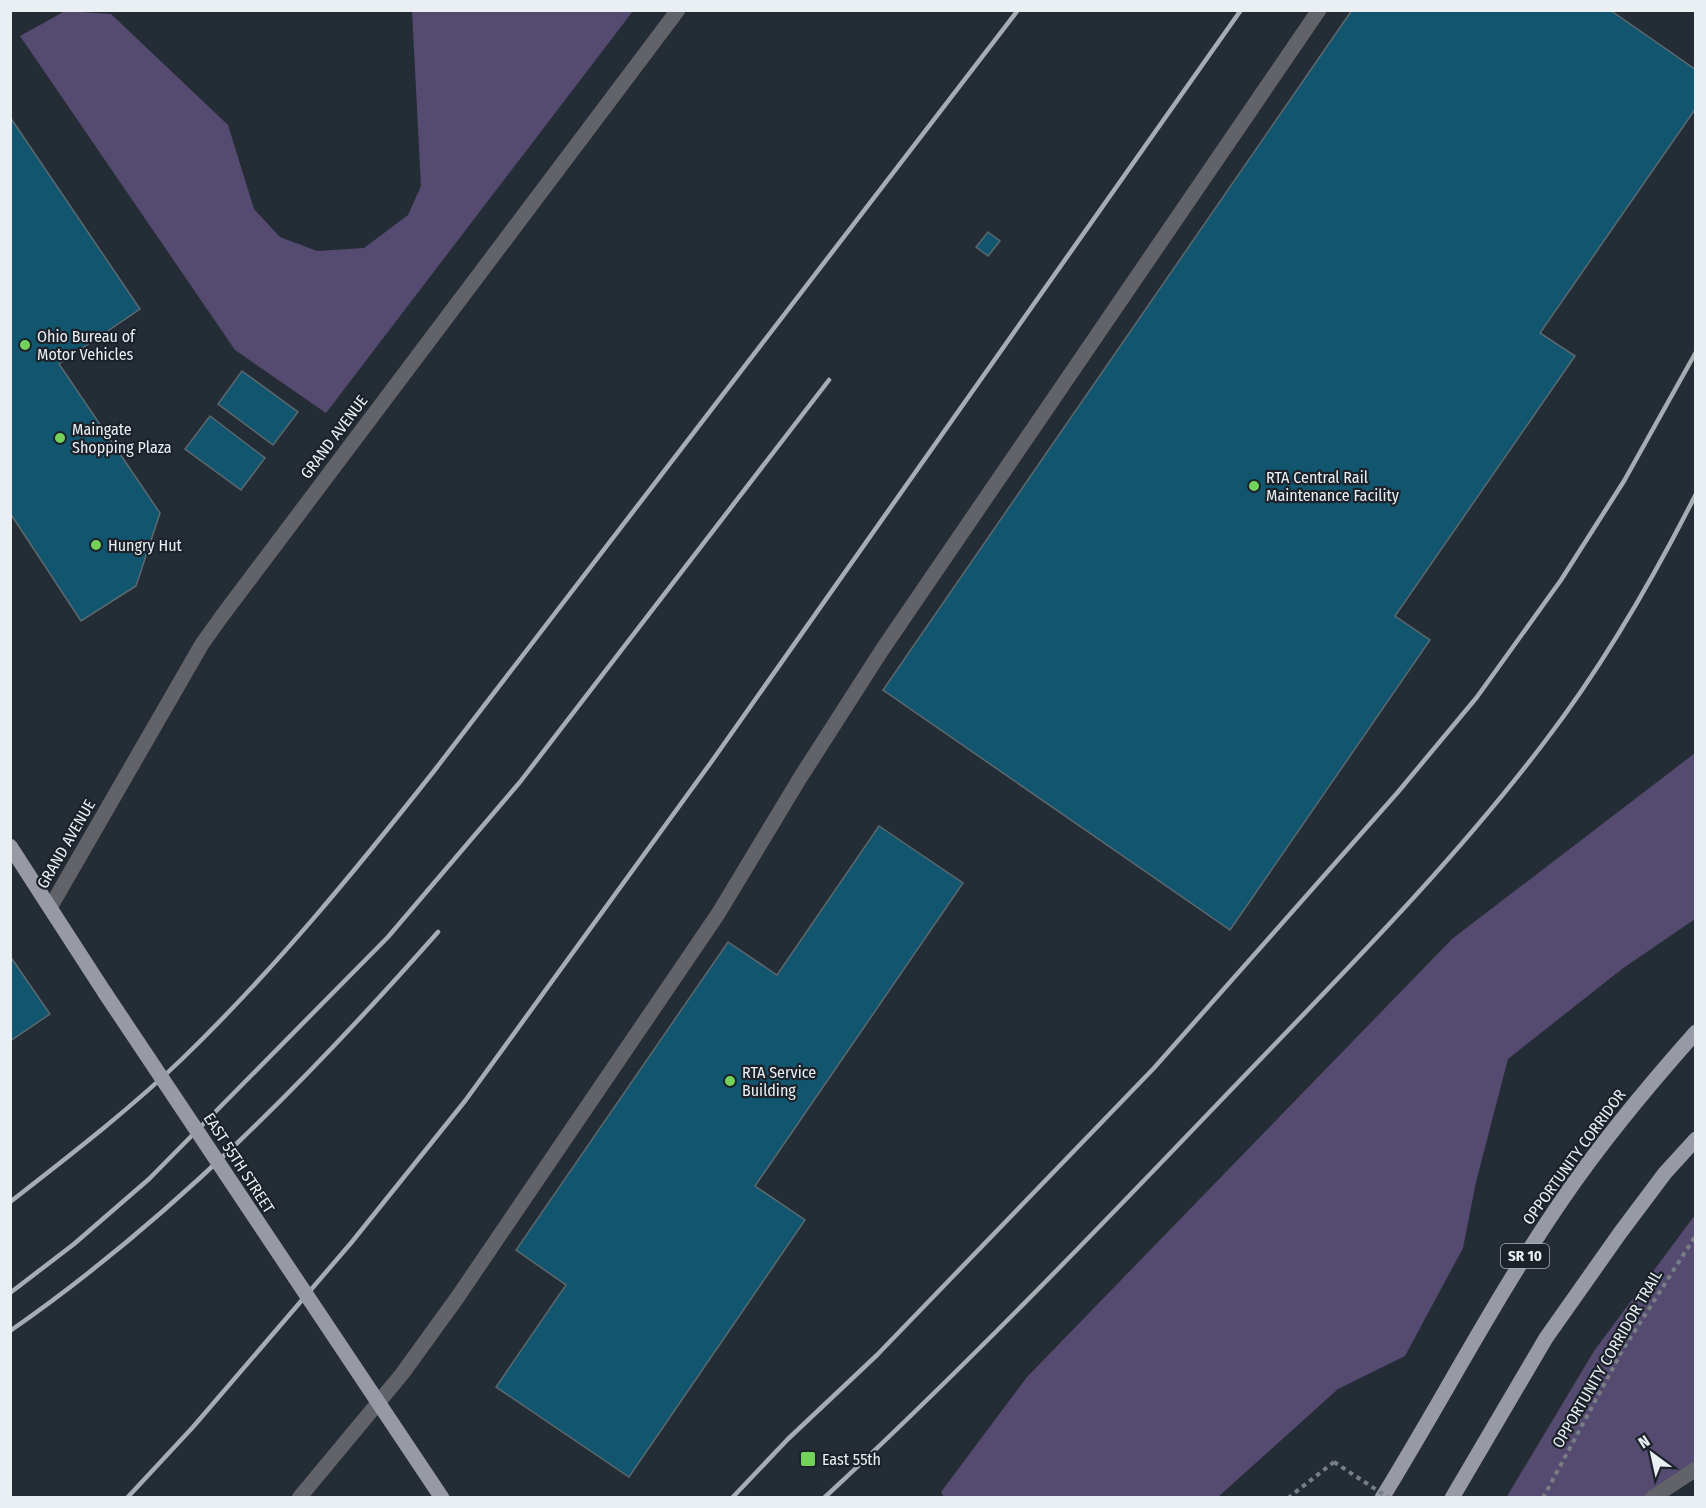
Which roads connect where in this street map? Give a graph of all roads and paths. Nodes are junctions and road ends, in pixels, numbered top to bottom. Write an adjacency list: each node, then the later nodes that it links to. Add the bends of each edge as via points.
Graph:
1 (678, 10): 4 (street, GRAND AVENUE, via 202,644)
2 (1319, 10): 9 (street, via 882,650 718,914 463,1289 402,1374)
3 (10, 846): 4 (main road, EAST 55TH STREET)
4 (51, 906): 10 (main road, EAST 55TH STREET, bridge)
5 (1695, 1032): 12 (main road, OPPORTUNITY CORRIDOR / SR 10, via 1563,1198 1474,1339)
6 (1695, 1139): 14 (main road, via 1620,1233 1546,1338)
7 (1695, 1235): 15 (path, OPPORTUNITY CORRIDOR TRAIL, via 1622,1351)
8 (1695, 1469): 16 (street)
9 (299, 1497)
10 (442, 1497)
11 (1288, 1497): 13 (path, bridge, via 1334,1462)
12 (1382, 1497)
13 (1389, 1497)
14 (1452, 1497)
15 (1543, 1497)
16 (1652, 1497)

